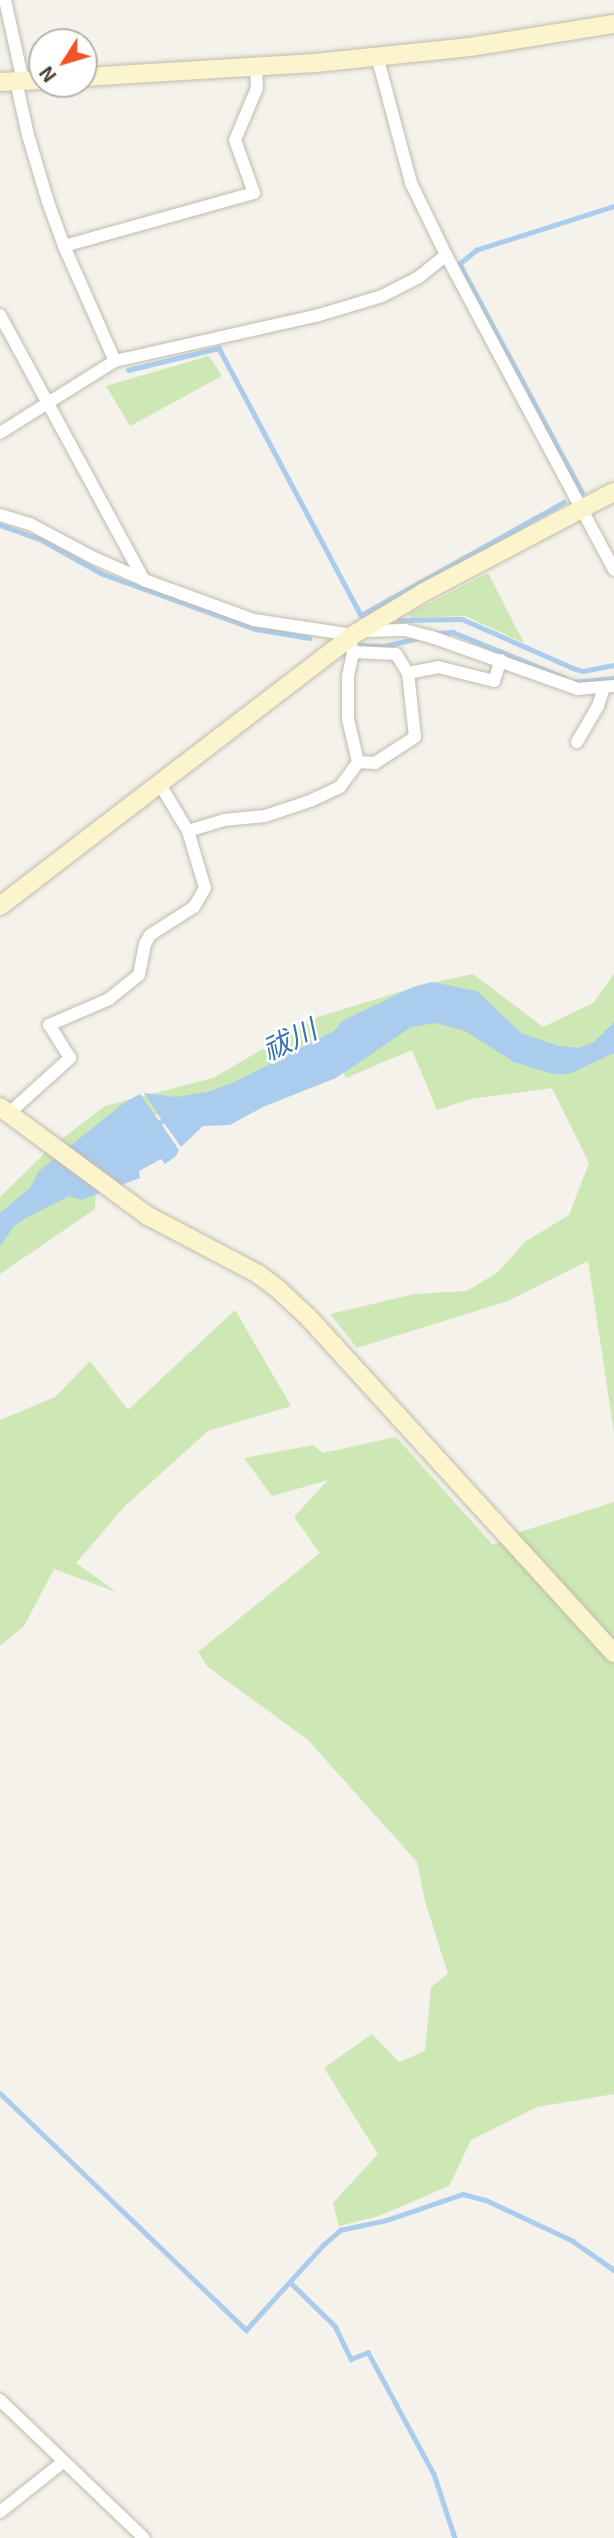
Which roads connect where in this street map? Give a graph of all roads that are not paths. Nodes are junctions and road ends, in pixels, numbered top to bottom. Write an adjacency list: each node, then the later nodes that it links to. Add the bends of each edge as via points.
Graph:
1 (5, 0): 6 (street)
2 (614, 24): 3 (street, via 470,47)
3 (377, 55): 4 (street); 8 (street, via 411,183)
4 (256, 67): 5 (street); 7 (street, via 257,88 235,139 254,193)
5 (98, 76)
6 (13, 82): 7 (street)
7 (64, 246): 10 (street)
8 (446, 256): 10 (street, via 382,296 319,315); 14 (street)
9 (0, 316): 11 (street)
10 (115, 361): 11 (street)
11 (48, 401): 12 (street); 17 (street)
12 (0, 433)
13 (614, 492): 14 (street)
14 (582, 509): 16 (street); 18 (street, via 424,592)
15 (0, 515): 17 (street, via 30,524)
16 (614, 570)
17 (144, 580): 18 (street, via 254,620)
18 (354, 639): 19 (street, via 412,632); 20 (street, via 396,653); 23 (street, via 348,719); 24 (street)
19 (501, 660): 20 (street, via 494,681 438,667); 21 (street, via 566,687)
20 (408, 673): 23 (street, via 415,737 375,763)
21 (609, 687): 22 (street)
22 (577, 742)
23 (358, 762): 25 (street, via 340,787 310,801 265,816 224,820)
24 (159, 783): 25 (street); 26 (street)
25 (188, 831): 27 (street, via 205,888 194,907 150,935 139,975 109,999 49,1025 70,1058)
26 (0, 906)
27 (4, 1111): 28 (street, via 120,1197 278,1289)
28 (614, 1653)
29 (0, 2400): 30 (street)
30 (63, 2462): 31 (street); 32 (street)
31 (0, 2512)
32 (144, 2538)

